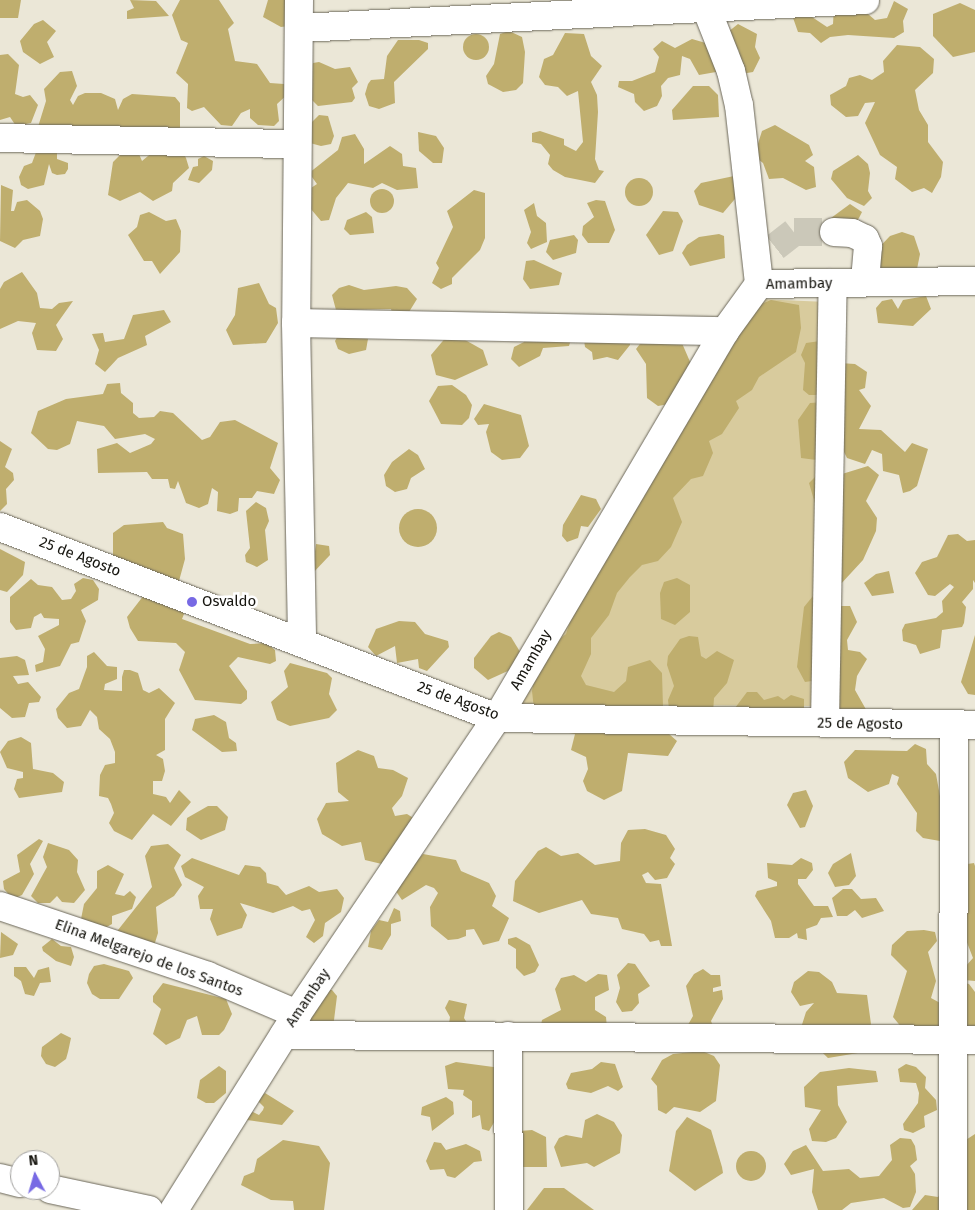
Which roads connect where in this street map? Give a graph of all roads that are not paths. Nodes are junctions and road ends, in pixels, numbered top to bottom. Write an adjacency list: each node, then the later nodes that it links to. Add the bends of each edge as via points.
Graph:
1 (299, 0): 4 (street)
2 (865, 0): 3 (street)
3 (705, 4): 4 (street); 9 (street, via 739,105)
4 (299, 28): 6 (street)
5 (0, 138): 6 (street)
6 (296, 144): 13 (street)
7 (834, 232): 11 (street, via 852,233 865,239 868,246)
8 (775, 247): 9 (street)
9 (758, 275): 12 (street, Amambay); 14 (street, Amambay)
10 (975, 281): 11 (street, Amambay)
11 (865, 282): 12 (street, Amambay)
12 (832, 283): 18 (street)
13 (296, 323): 14 (street); 16 (street)
14 (724, 330): 17 (street, Amambay)
15 (0, 527): 16 (street, 25 de Agosto)
16 (302, 641): 17 (street, 25 de Agosto)
17 (497, 718): 18 (street, 25 de Agosto); 21 (street, Amambay)
18 (825, 724): 19 (street, 25 de Agosto)
19 (964, 725): 23 (street)
20 (0, 906): 21 (street, Elina Melgarejo de los Santos, via 208,976)
21 (290, 1024): 22 (street); 26 (street, Amambay)
22 (508, 1036): 23 (street); 27 (street)
23 (964, 1040): 28 (street)
24 (60, 1191): 25 (street)
25 (149, 1210)
26 (174, 1210)
27 (509, 1210)
28 (953, 1210)

